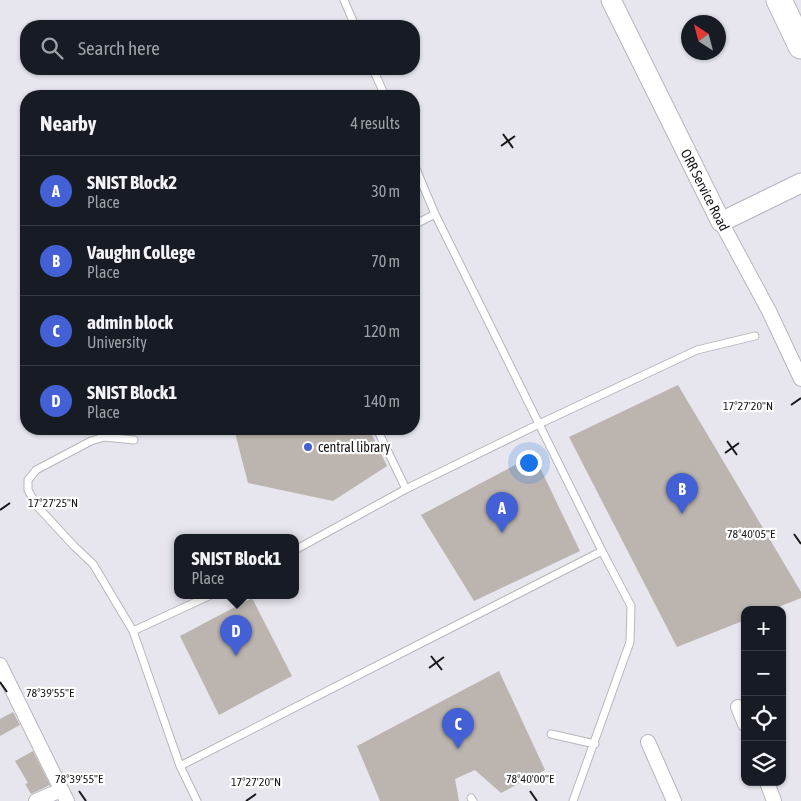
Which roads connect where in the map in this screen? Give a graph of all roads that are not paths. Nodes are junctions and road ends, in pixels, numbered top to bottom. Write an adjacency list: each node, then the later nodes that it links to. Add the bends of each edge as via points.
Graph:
1 (344, 0): 4 (lane)
2 (611, 0): 12 (main road, ORR Service Road)
3 (779, 0): 5 (highway)
4 (352, 20)
5 (801, 46)
6 (376, 75): 7 (lane)
7 (382, 90)
8 (420, 178): 10 (lane)
9 (801, 184): 12 (main road)
10 (435, 214): 11 (lane); 15 (lane)
11 (420, 222)
12 (721, 222): 14 (street, ORR Service Road)
13 (755, 336): 15 (lane, via 696,350)
14 (801, 379)
15 (539, 424): 18 (lane); 20 (lane)
16 (380, 435): 18 (lane)
17 (134, 440): 22 (lane, via 104,437 91,441 36,470 28,480 28,490 37,506 93,564)
18 (406, 489): 19 (lane)
19 (299, 548)
20 (602, 551): 28 (lane, via 631,606 630,642); 29 (lane)
21 (203, 599): 22 (lane)
22 (133, 632): 29 (lane)
23 (0, 665): 31 (street)
24 (738, 707): 25 (street)
25 (741, 714)
26 (551, 734): 28 (lane)
27 (648, 742): 35 (street)
28 (595, 744): 34 (lane)
29 (180, 766): 33 (lane)
30 (768, 786): 36 (street)
31 (64, 795): 32 (street)
32 (36, 801)
33 (197, 801)
34 (573, 801)
35 (674, 801)
36 (774, 801)

